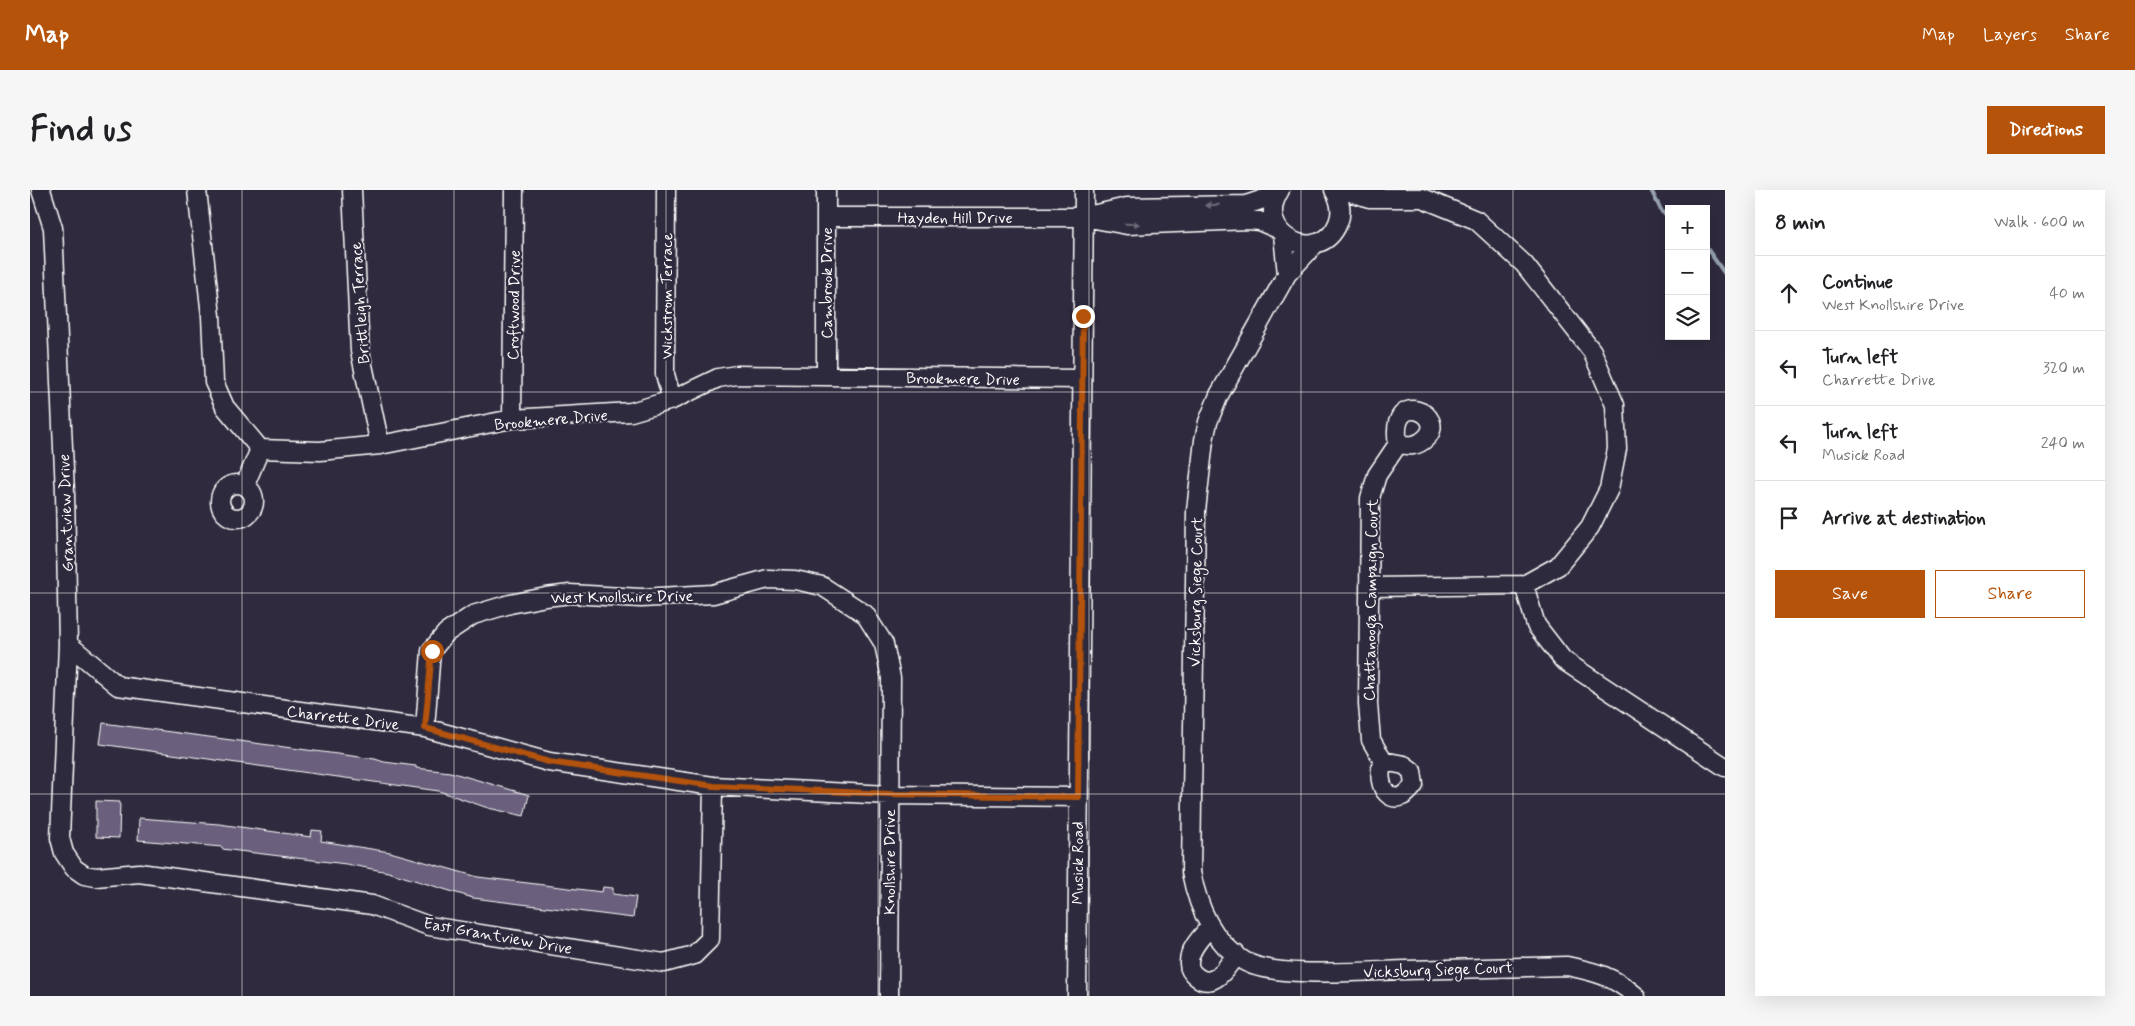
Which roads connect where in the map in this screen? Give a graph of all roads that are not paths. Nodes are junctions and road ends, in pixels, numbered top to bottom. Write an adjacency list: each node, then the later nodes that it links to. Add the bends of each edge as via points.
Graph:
1 (41, 190): 29 (street, Grantview Drive, via 52,228 66,492)
2 (196, 190): 24 (street, via 211,316 214,382 225,407)
3 (352, 190): 22 (street, Brittleigh Terrace, via 360,351)
4 (514, 190): 21 (street, Croftwood Drive)
5 (666, 190): 20 (street, Wickstrom Terrace, via 665,374)
6 (826, 190): 12 (street, Cambrook Drive)
7 (1084, 190): 13 (street, Musick Road)
8 (1334, 190): 14 (street, via 1340,205)
9 (1343, 190): 11 (street)
10 (1278, 193): 13 (street, one-way to 13, via 1246,204 1127,207); 15 (street, via 1273,216)
11 (1369, 198): 14 (street, Vicksburg Siege Court); 26 (street, via 1422,198 1476,220 1524,264 1592,351 1615,405 1617,449 1609,489 1590,527 1558,566)
12 (826, 217): 13 (street, Hayden Hill Drive); 18 (street, Cambrook Drive)
13 (1084, 217): 15 (street, one-way to 15, via 1127,225 1248,220); 19 (street, Musick Road)
14 (1340, 219): 16 (street, Vicksburg Siege Court, via 1333,232)
15 (1281, 232): 16 (street, via 1302,244); 17 (street)
16 (1316, 243): 17 (street, Vicksburg Siege Court)
17 (1287, 274): 37 (street, Vicksburg Siege Court, via 1219,395 1204,440 1196,511 1191,872 1196,897)
18 (826, 376): 19 (street, Brookmere Drive); 20 (street, Brookmere Drive, via 737,375 718,378)
19 (1081, 379): 35 (street, Musick Road)
20 (672, 400): 21 (street, Brookmere Drive, via 632,412)
21 (512, 419): 22 (street, Brookmere Drive)
22 (380, 444): 24 (street, Brookmere Drive, via 320,451)
23 (1398, 444): 27 (street, Chattanooga Campaign Court, via 1377,475 1370,498)
24 (260, 449): 25 (street)
25 (245, 485)
26 (1524, 585): 27 (street); 32 (street, via 1536,625 1563,660)
27 (1370, 586): 31 (street, Chattanooga Campaign Court, via 1368,704 1372,740)
28 (865, 614): 30 (street, West Knollshire Drive, via 822,586 768,579 713,594 641,598 570,594 510,604 456,624 432,651); 34 (street, Knollshire Drive, via 884,644 891,678)
29 (68, 644): 30 (street, Charrette Drive, via 118,686); 36 (street, Grantview Drive)
30 (425, 728): 33 (street, Charrette Drive, via 549,762)
31 (1383, 761)
32 (1725, 766)
33 (714, 786): 34 (street, Charrette Drive); 36 (street, East Grantview Drive, via 710,938 694,955 664,963 429,926 372,905 139,873 84,875 74,868 64,853)
34 (889, 794): 35 (street, Charrette Drive); 39 (street, Knollshire Drive)
35 (1078, 797): 40 (street, Musick Road)
36 (60, 838)
37 (1210, 927): 38 (street, Vicksburg Siege Court); 38 (street, via 1192,952 1189,964 1192,974 1200,980 1211,980 1224,972)
38 (1236, 954): 41 (street, Vicksburg Siege Court, via 1245,962 1281,971 1567,966 1605,975)
39 (889, 996)
40 (1077, 996)
41 (1636, 996)

